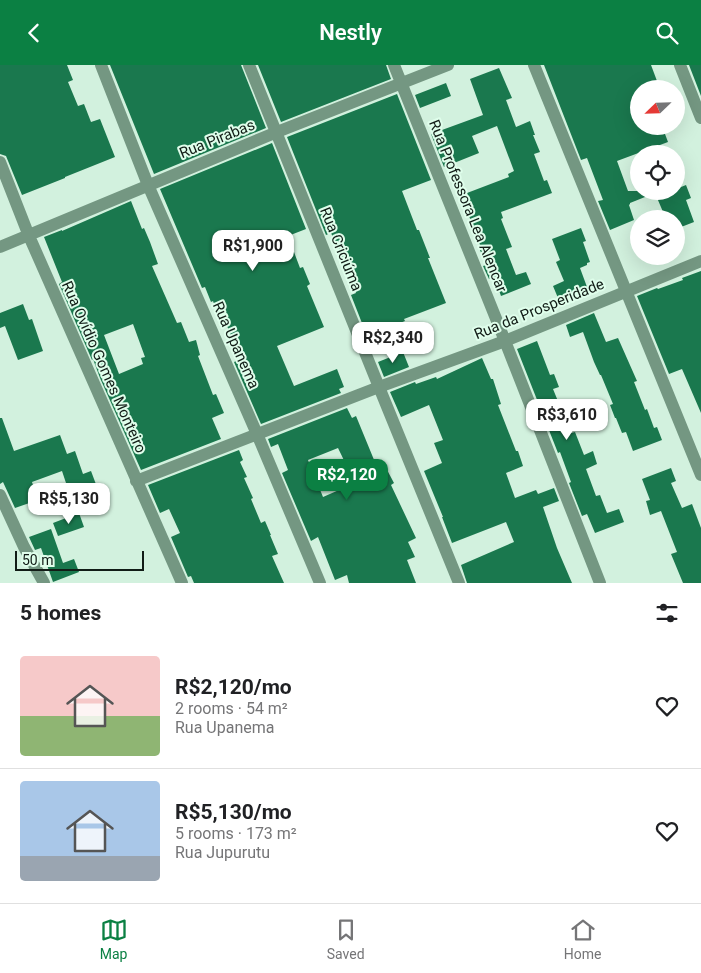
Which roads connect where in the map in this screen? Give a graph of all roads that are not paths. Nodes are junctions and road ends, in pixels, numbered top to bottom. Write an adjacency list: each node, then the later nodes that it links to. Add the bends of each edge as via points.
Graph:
1 (101, 65): 11 (street, Rua Upanema)
2 (249, 65): 9 (street, Rua Criciúma)
3 (394, 65): 7 (street, Rua Professora Lea Alencar)
4 (448, 65): 7 (street, Rua Pirabas)
5 (534, 65): 15 (street)
6 (680, 65): 8 (street)
7 (402, 84): 9 (street, Rua Pirabas); 16 (street, Rua Professora Lea Alencar)
8 (701, 118)
9 (277, 132): 11 (street, Rua Pirabas); 17 (street, Rua Criciúma)
10 (0, 162): 12 (street, Rua Ovídio Gomes Monteiro)
11 (148, 185): 12 (street, Rua Pirabas); 18 (street, Rua Upanema)
12 (29, 236): 13 (street, Rua Pirabas); 20 (street, Rua Ovídio Gomes Monteiro)
13 (0, 247)
14 (701, 261): 15 (street, Rua da Prosperidade)
15 (626, 291): 16 (street, Rua da Prosperidade); 19 (street)
16 (505, 341): 17 (street, Rua da Prosperidade); 26 (street, Rua Professora Lea Alencar)
17 (379, 387): 18 (street, Rua da Prosperidade); 25 (street, Rua Criciúma)
18 (257, 434): 20 (street, Rua da Prosperidade); 24 (street, Rua Upanema)
19 (701, 475)
20 (136, 481): 23 (street, Rua Ovídio Gomes Monteiro)
21 (0, 495): 22 (street)
22 (44, 583)
23 (182, 583)
24 (320, 583)
25 (459, 583)
26 (600, 583)

